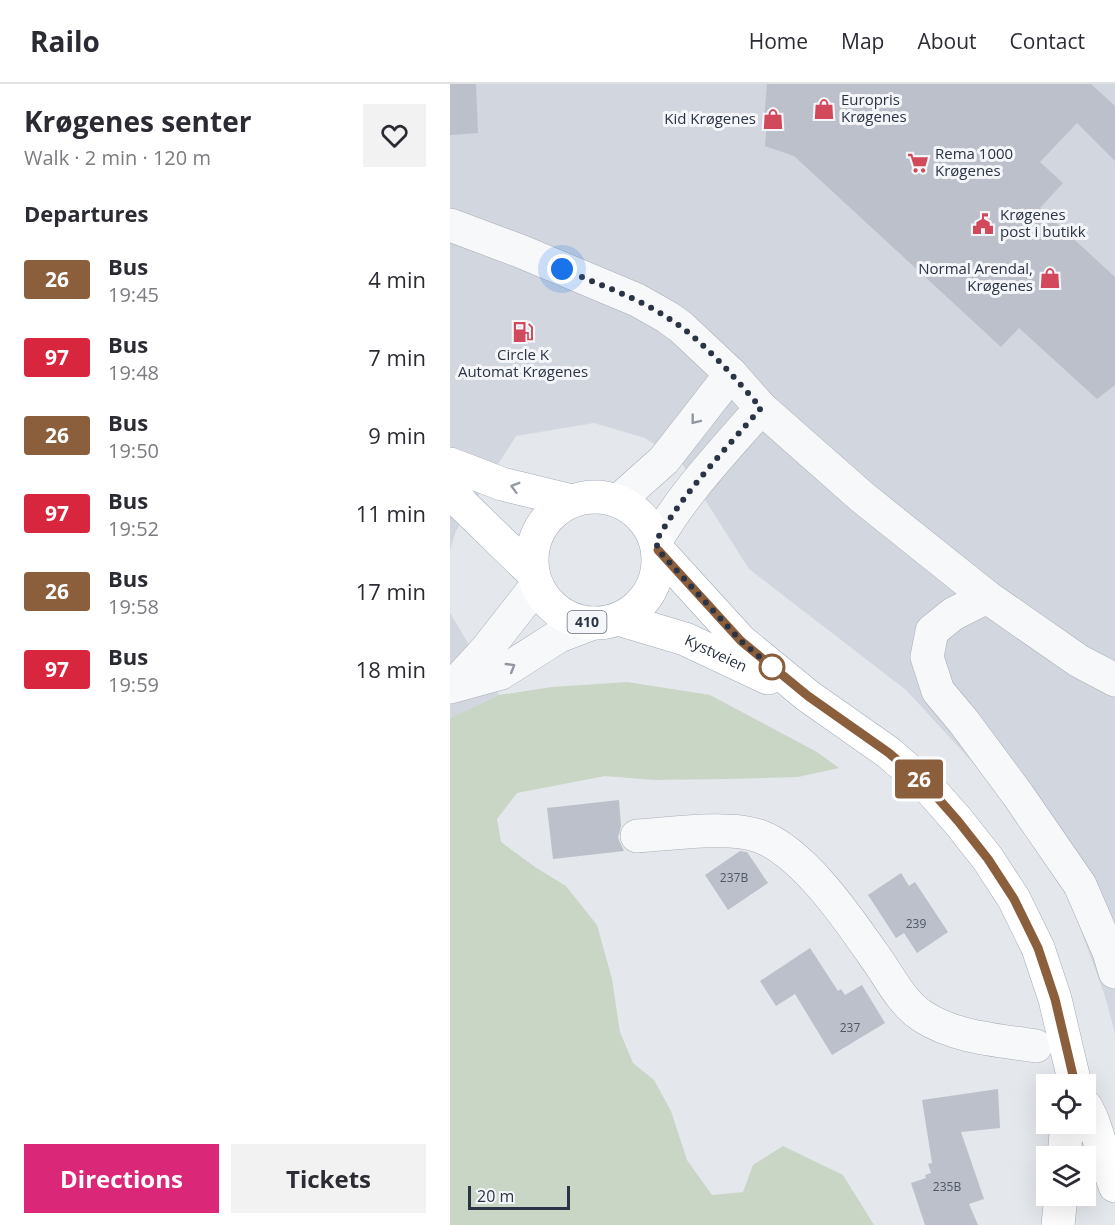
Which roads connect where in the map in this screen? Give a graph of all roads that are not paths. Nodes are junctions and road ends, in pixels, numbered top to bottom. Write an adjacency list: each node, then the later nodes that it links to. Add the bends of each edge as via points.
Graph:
1 (450, 225): 2 (lane, via 637,300 681,327)
2 (731, 374): 3 (lane); 7 (lane, one-way to 7, via 664,460)
3 (761, 408): 8 (lane, via 691,489 671,516); 10 (lane, via 862,497)
4 (450, 465): 6 (main road, 410, one-way to 4, via 502,484)
5 (450, 488): 9 (main road, 410)
6 (572, 501): 7 (main road, 410, via 587,496); 9 (main road, 410, via 551,515 539,530 533,548)
7 (618, 501): 8 (main road, 410, via 642,516)
8 (657, 546): 11 (main road, 410, via 658,567 645,598 633,610); 14 (main road, Kystveien / 410, via 741,641)
9 (535, 579): 11 (main road, 410, via 547,600 560,612 576,620); 13 (lane, via 487,649)
10 (987, 597): 12 (lane, via 1079,661); 16 (lane, via 953,614 932,631 927,657 938,691 1018,795 1080,885)
11 (606, 621): 13 (lane, one-way to 11, via 501,673 559,636); 14 (main road, Kystveien / 410, via 685,639)
12 (1115, 680)
13 (452, 685)
14 (808, 696): 18 (main road, Kystveien / 410, via 889,753 928,787 988,859 1014,899 1038,948)
15 (637, 836): 17 (lane, via 734,830 759,836 786,851 823,887 899,992 921,1015 954,1032)
16 (1115, 972)
17 (1036, 1046)
18 (1073, 1074)
19 (1096, 1131): 20 (main road, Kystveien / 410)
20 (1115, 1186)
21 (1060, 1206): 22 (main road)
22 (1058, 1225)

